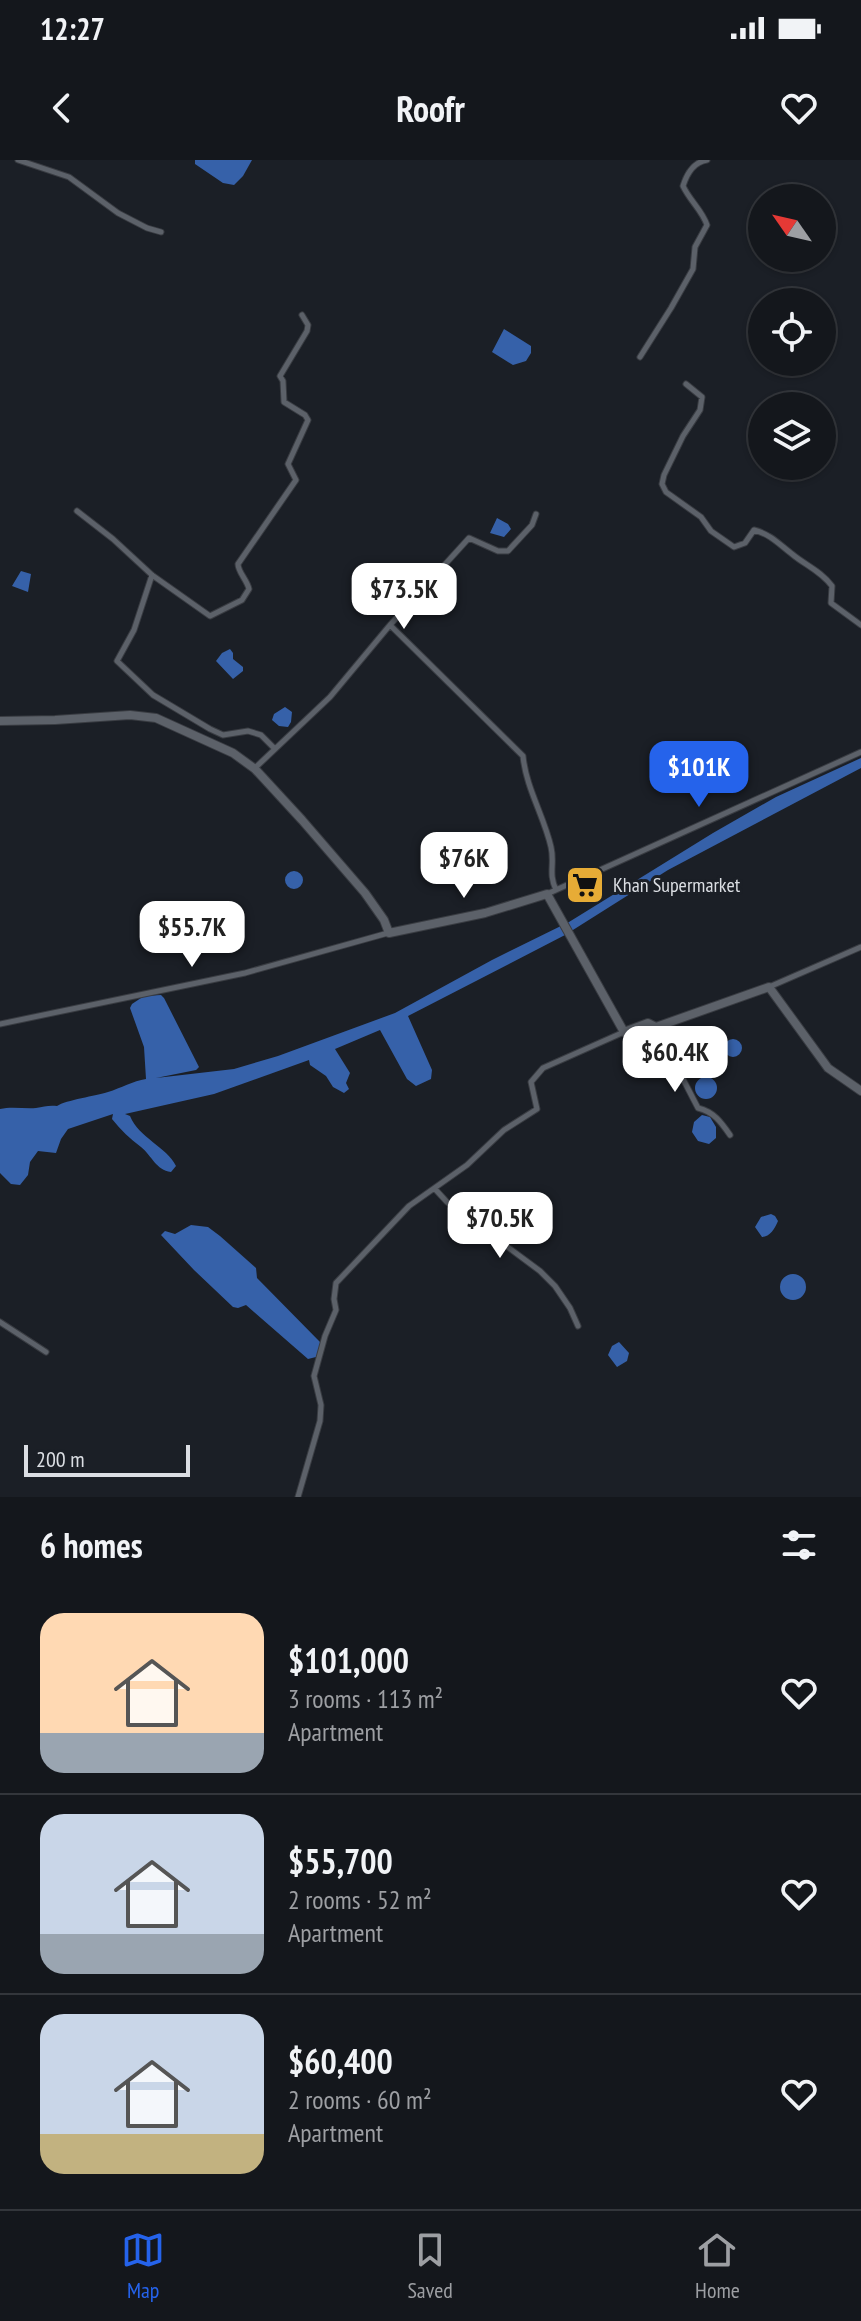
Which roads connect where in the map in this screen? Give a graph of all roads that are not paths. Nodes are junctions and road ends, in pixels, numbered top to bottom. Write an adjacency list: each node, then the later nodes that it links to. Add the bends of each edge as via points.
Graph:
1 (18, 160): 3 (street, via 69,177 118,213)
2 (707, 160): 5 (street, via 696,164 683,186 707,225 695,247 693,269)
3 (161, 232)
4 (302, 315): 9 (street, via 307,331 280,376 284,402 308,420 288,464 296,480 238,564 249,589 242,600 210,616)
5 (640, 357)
6 (686, 384): 11 (street, via 702,397 700,410 664,475 666,492 734,547 745,543 754,530 781,542 830,582 831,603)
7 (77, 511): 9 (street)
8 (536, 514): 10 (street, via 508,551 469,538)
9 (152, 575): 13 (street, via 134,630 117,661 153,695 210,729 223,735 248,731)
10 (390, 625): 13 (street, via 330,697); 16 (street, via 523,756 552,850)
11 (861, 625)
12 (0, 721): 15 (main road, via 156,718 233,753)
13 (275, 749): 15 (street)
14 (861, 752): 16 (street)
15 (255, 769): 17 (main road, via 365,893)
16 (551, 892): 17 (main road, via 485,913); 22 (main road, via 558,915)
17 (389, 933): 20 (street, via 245,973)
18 (861, 947): 19 (street)
19 (769, 987): 21 (main road); 23 (main road, via 828,1068)
20 (0, 1024)
21 (656, 1027): 22 (main road, via 648,1023); 24 (street, via 698,1108 708,1110)
22 (624, 1032): 25 (street, via 543,1068 531,1082 537,1109)
23 (861, 1091)
24 (730, 1135)
25 (435, 1189): 27 (street, via 540,1271); 29 (street, via 409,1206 336,1283 336,1310 314,1376 320,1421)
26 (0, 1322): 28 (street)
27 (578, 1326)
28 (46, 1352)
29 (298, 1497)

